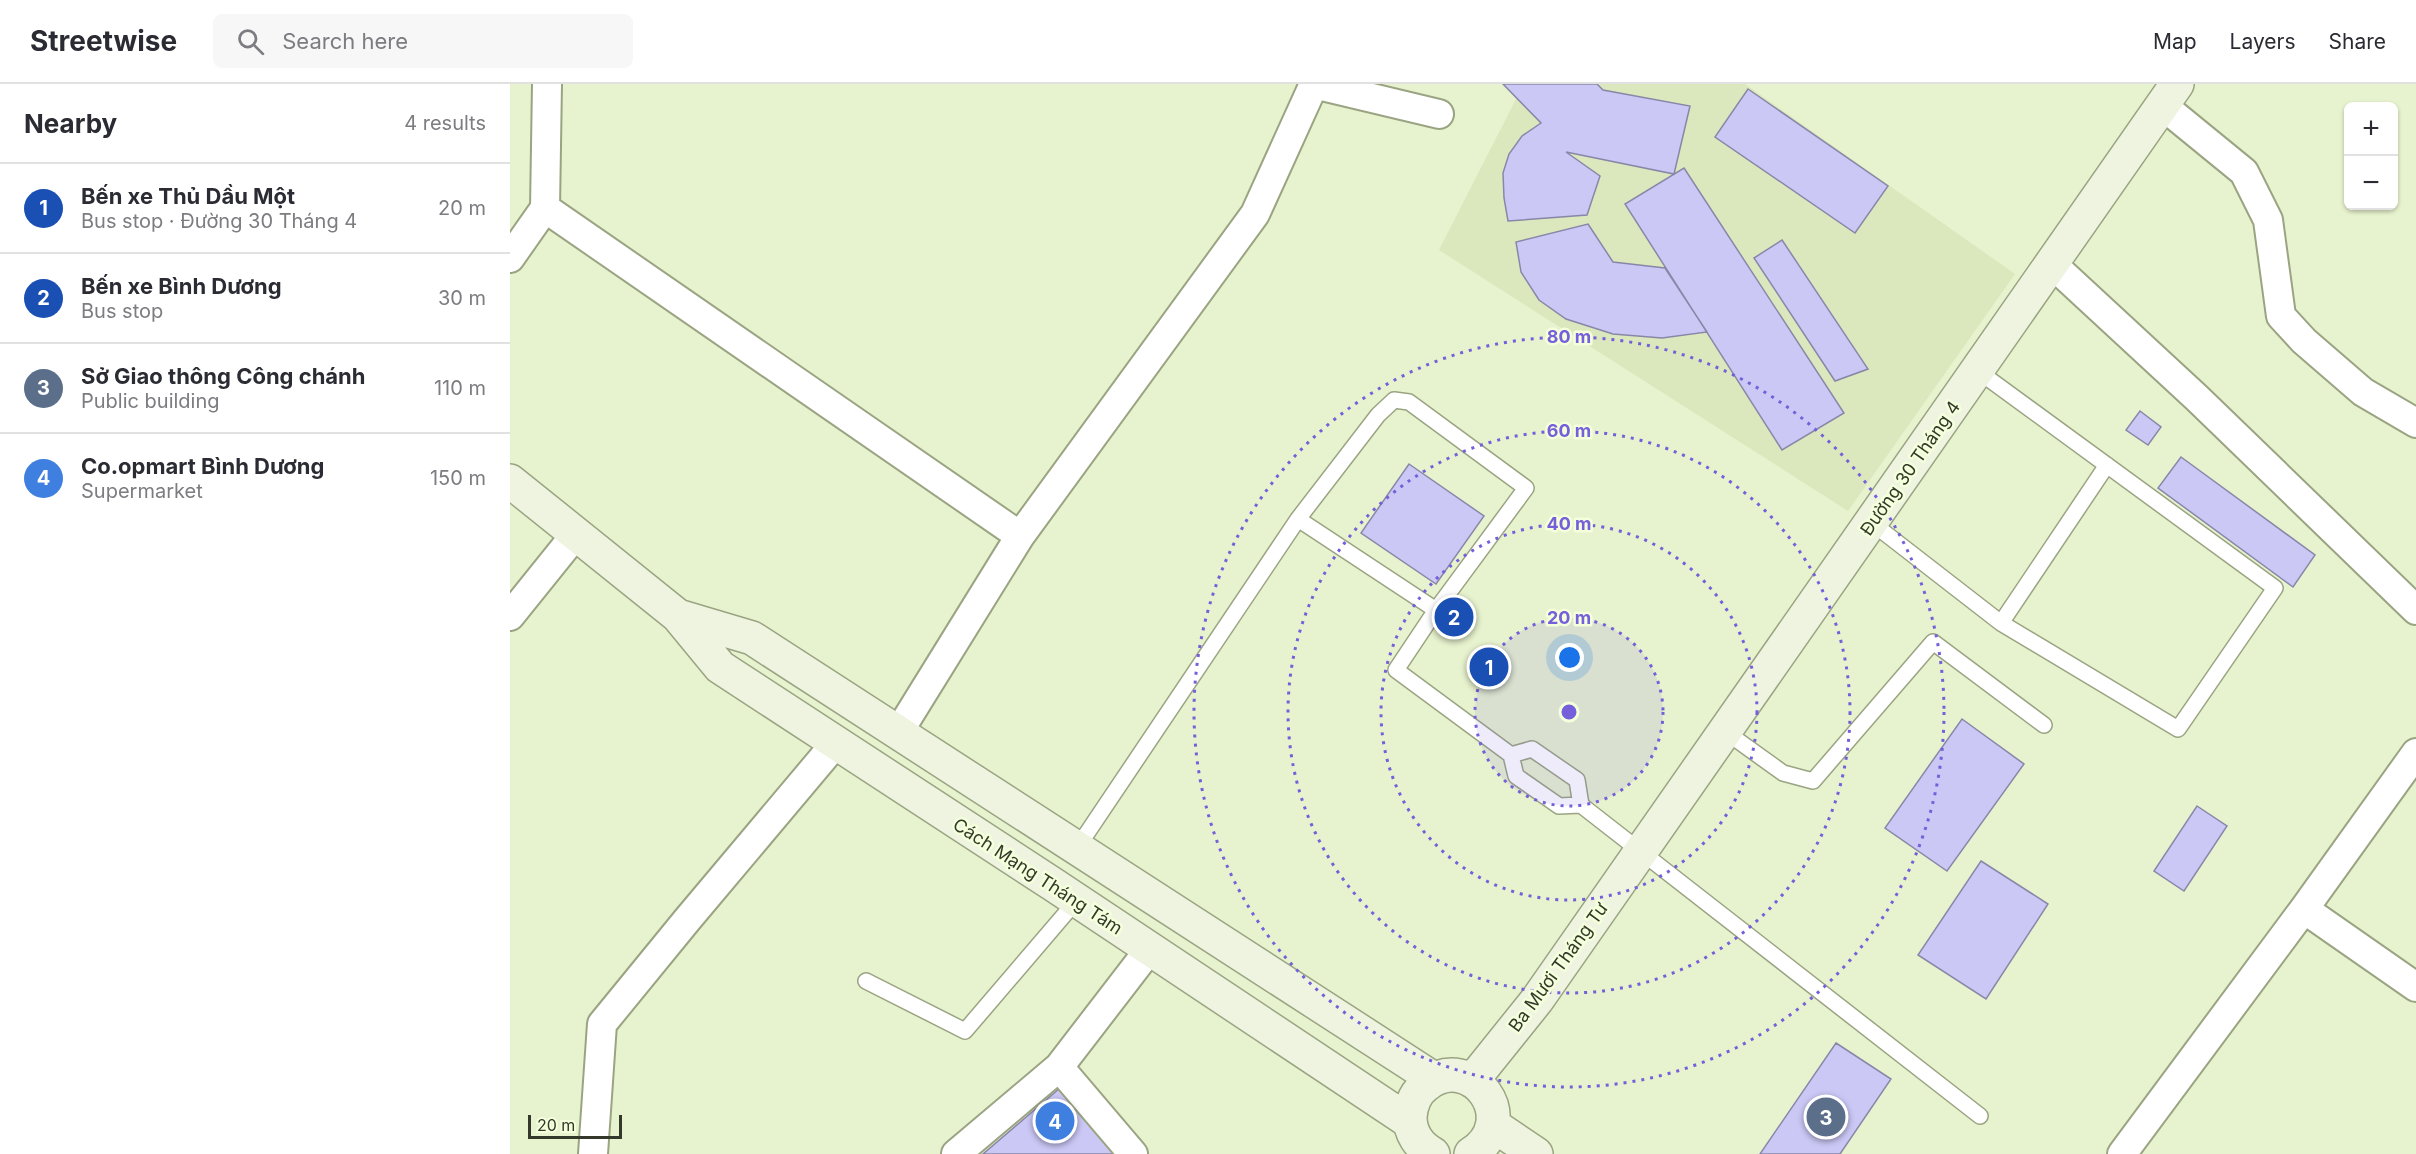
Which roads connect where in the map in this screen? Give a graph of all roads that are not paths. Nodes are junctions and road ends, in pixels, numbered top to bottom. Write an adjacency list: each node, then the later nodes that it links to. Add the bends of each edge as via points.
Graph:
1 (547, 84): 5 (street)
2 (1313, 84): 4 (street); 15 (street, via 1255,214)
3 (2170, 95): 7 (main road, Đường 30 Tháng 4); 9 (street, via 2244,172 2268,220 2281,316 2362,392)
4 (1439, 114)
5 (545, 208): 6 (street); 15 (street)
6 (510, 258)
7 (2051, 263): 8 (main road, Đường 30 Tháng 4); 17 (street)
8 (1978, 371): 10 (lane); 13 (main road, Đường 30 Tháng 4)
9 (2416, 423)
10 (2107, 465): 20 (lane); 20 (lane, via 2275,588 2178,729)
11 (510, 481): 14 (main road, Cách Mạng Tháng Tám)
12 (1298, 519): 16 (lane); 16 (lane, via 1378,415 1394,400 1409,402 1526,488); 28 (lane)
13 (1872, 523): 20 (lane); 22 (main road, Đường 30 Tháng 4)
14 (576, 534): 18 (street); 19 (main road, Cách Mạng Tháng Tám)
15 (1020, 536): 23 (street)
16 (1436, 610): 26 (lane, via 1396,670)
17 (2416, 610)
18 (510, 616)
19 (678, 616): 23 (main road, Cách Mạng Tháng Tám, via 752,638); 24 (main road, Cách Mạng Tháng Tám, via 720,668)
20 (2001, 623)
21 (2044, 725): 22 (lane, via 1933,642 1813,782 1783,773)
22 (1726, 732): 29 (main road, Đường 30 Tháng 4)
23 (898, 733): 28 (main road, Cách Mạng Tháng Tám)
24 (835, 744): 30 (main road, Cách Mạng Tháng Tám); 41 (street, via 602,1024)
25 (2416, 753): 31 (street)
26 (1510, 755): 27 (lane, via 1516,776 1559,806); 27 (lane, via 1532,749 1577,780)
27 (1581, 805): 29 (lane)
28 (1077, 848): 36 (main road, Cách Mạng Tháng Tám)
29 (1641, 850): 37 (main road, Ba Mươi Tháng Tư, via 1537,1000); 38 (lane)
30 (1077, 900): 32 (main road, Cách Mạng Tháng Tám); 33 (lane, via 965,1031)
31 (2304, 909): 34 (street); 47 (street)
32 (1149, 950): 35 (street); 39 (main road, Cách Mạng Tháng Tám)
33 (866, 981)
34 (2416, 987)
35 (1059, 1067): 42 (street); 43 (street)
36 (1434, 1079): 37 (main road, via 1454,1076); 39 (main road, via 1415,1096)
37 (1472, 1081): 40 (main road, via 1490,1100)
38 (1980, 1116)
39 (1410, 1122): 44 (main road, via 1420,1145)
40 (1493, 1125): 45 (main road, via 1489,1138); 46 (main road)
41 (593, 1154)
42 (956, 1154)
43 (1133, 1154)
44 (1433, 1154)
45 (1471, 1154)
46 (1536, 1154)
47 (2122, 1154)

